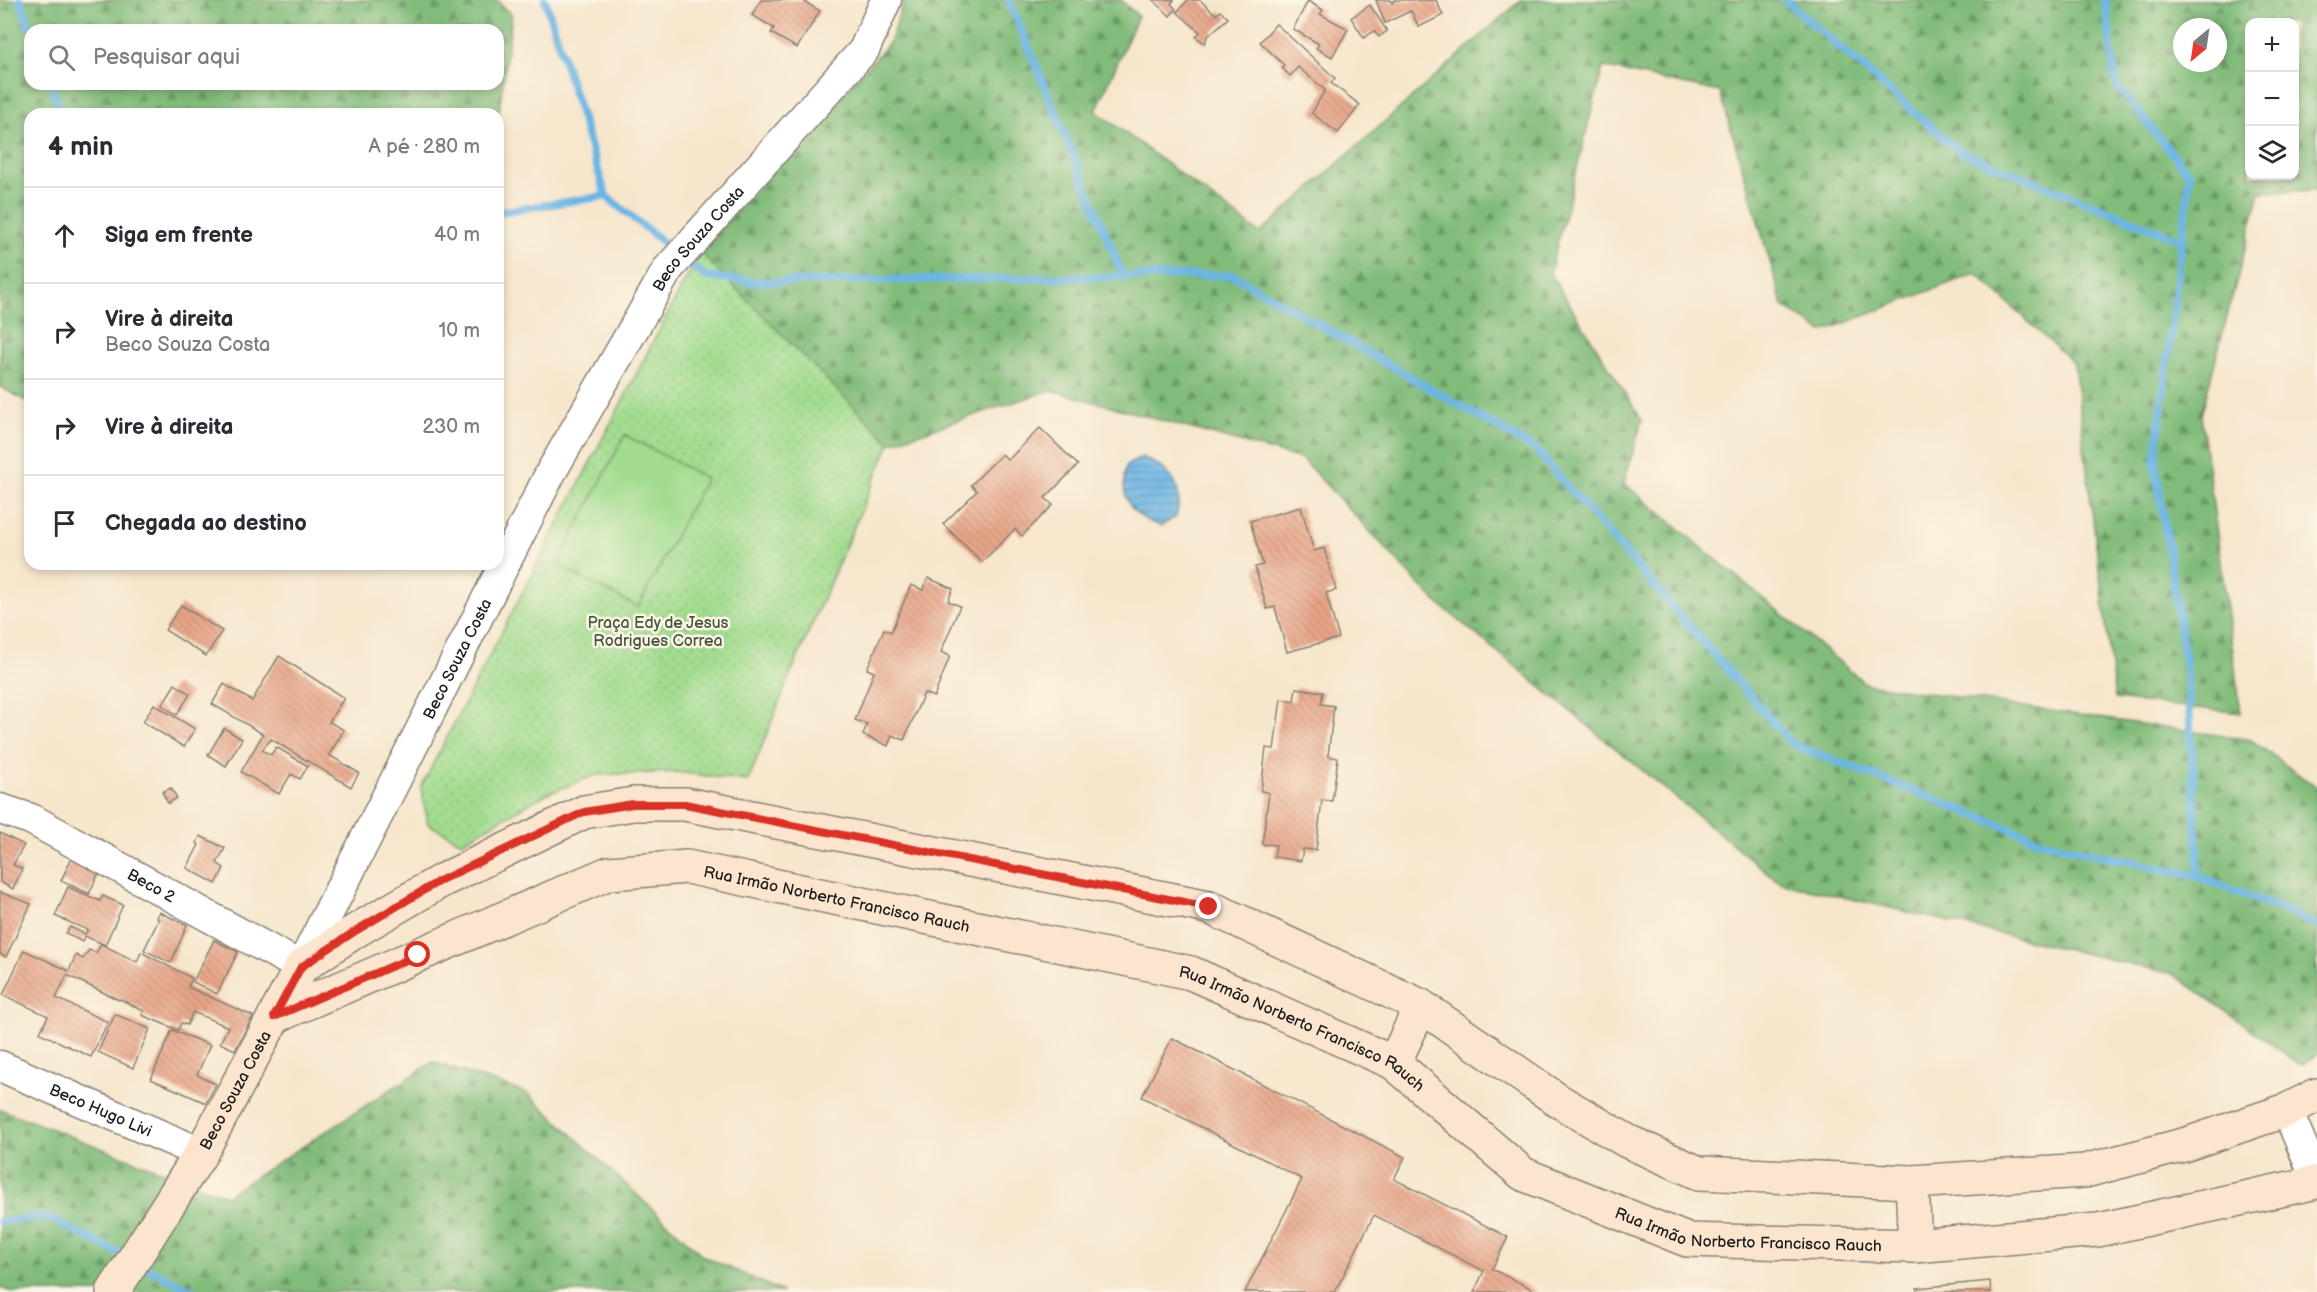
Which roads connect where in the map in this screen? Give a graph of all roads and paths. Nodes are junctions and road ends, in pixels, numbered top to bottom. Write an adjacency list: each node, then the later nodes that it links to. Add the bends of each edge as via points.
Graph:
1 (886, 0): 2 (street, Beco Souza Costa, via 864,50 668,269 550,474)
2 (504, 565)
3 (502, 570): 5 (street, Beco Souza Costa)
4 (0, 809): 5 (street, Beco 2, via 31,819)
5 (301, 967): 6 (street, via 441,880 584,812 633,804 685,804 1209,907); 7 (street, Beco Souza Costa)
6 (1421, 1006): 8 (street); 13 (street, via 1560,1101 1627,1141 1700,1173)
7 (274, 1017): 8 (street, Rua Irmão Norberto Francisco Rauch, via 609,873 687,867 1191,973); 12 (street, Beco Souza Costa)
8 (1394, 1063): 15 (street, Rua Irmão Norberto Francisco Rauch, via 1523,1174 1687,1240)
9 (0, 1066): 12 (street, Beco Hugo Livi)
10 (2317, 1095): 11 (street)
11 (2287, 1110): 13 (street, via 2085,1171); 14 (street)
12 (201, 1153): 16 (street, Beco Souza Costa)
13 (1912, 1182): 15 (street)
14 (2317, 1182): 15 (street, Rua Irmão Norberto Francisco Rauch, via 2098,1230)
15 (1915, 1246)
16 (113, 1292)

